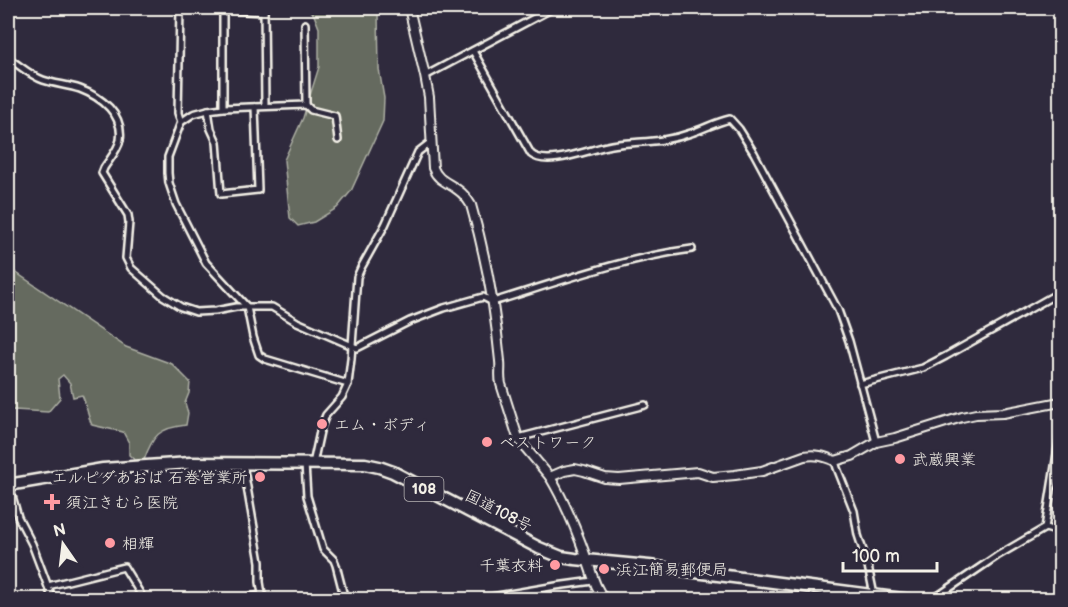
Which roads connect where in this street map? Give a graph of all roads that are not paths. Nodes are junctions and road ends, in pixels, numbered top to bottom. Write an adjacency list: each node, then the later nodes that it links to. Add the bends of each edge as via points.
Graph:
1 (180, 8): 16 (street, via 178,114)
2 (195, 8): 5 (street)
3 (409, 8): 10 (street)
4 (553, 8): 8 (street)
5 (223, 9): 6 (street); 14 (street)
6 (264, 10): 13 (street)
7 (305, 24): 11 (street)
8 (473, 51): 10 (street); 25 (street, via 535,158 659,141 730,119 754,153 838,310)
9 (8, 58): 22 (street, via 41,80 78,88 117,115 120,142 102,173 128,215 126,258 131,268 181,308 196,312)
10 (425, 76): 18 (street)
11 (306, 105): 13 (street); 17 (street, via 335,116)
12 (255, 106): 13 (street); 14 (street); 15 (street, via 258,190 221,194 217,142)
13 (265, 106)
14 (223, 108): 15 (street)
15 (208, 110): 16 (street)
16 (182, 122): 22 (street, via 168,158 169,183 176,204 206,263)
17 (338, 140)
18 (431, 142): 21 (street, via 436,175 471,205 486,260); 23 (street, via 418,152 357,277)
19 (692, 249): 21 (street, via 596,270)
20 (1060, 292): 25 (street, via 922,368)
21 (492, 302): 23 (street, via 483,297 444,308 357,348); 29 (street, via 501,364 499,375)
22 (247, 307): 23 (street, via 272,307); 24 (street, via 259,355)
23 (352, 346): 24 (street)
24 (348, 384): 33 (street, via 326,415)
25 (860, 384): 30 (street)
26 (1060, 402): 30 (street, via 976,414)
27 (645, 405): 29 (street)
28 (1060, 435): 36 (street)
29 (518, 438): 34 (street)
30 (876, 442): 31 (street)
31 (835, 461): 34 (street, via 813,454 749,474 713,477 698,472 619,479 575,470); 42 (street, via 854,511)
32 (243, 464): 33 (highway, 国道108号 / 108); 35 (highway, 国道108号 / 108, via 104,469); 41 (street)
33 (309, 464): 38 (highway, 国道108号 / 108, via 379,467 549,553); 46 (street, via 307,496 323,549 336,565)
34 (550, 477): 38 (street, via 563,498)
35 (8, 485): 40 (street)
36 (1045, 528): 37 (street); 50 (street)
37 (1060, 532)
38 (587, 560): 39 (street); 42 (highway, 国道108号 / 108)
39 (594, 581): 47 (street); 48 (street)
40 (48, 586): 43 (street); 44 (street, via 124,567 143,598)
41 (262, 597): 45 (street)
42 (874, 597): 49 (highway, 国道108号 / 108)
43 (53, 600)
44 (155, 600)
45 (237, 600)
46 (345, 600)
47 (474, 600)
48 (605, 600)
49 (910, 600)
50 (932, 600)

